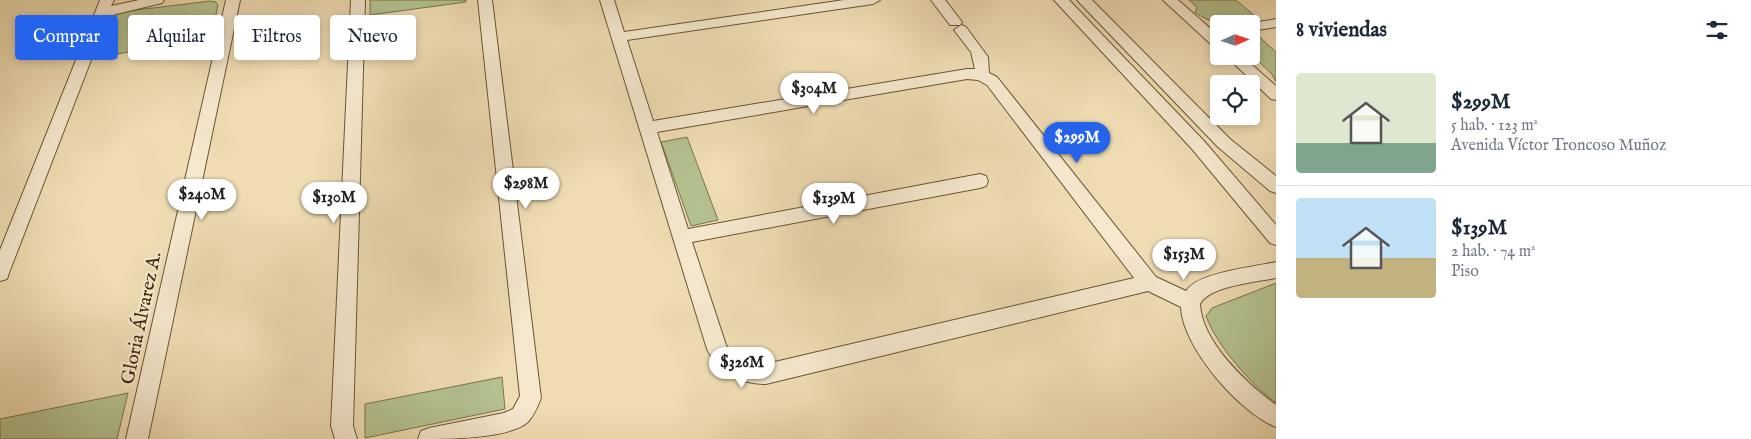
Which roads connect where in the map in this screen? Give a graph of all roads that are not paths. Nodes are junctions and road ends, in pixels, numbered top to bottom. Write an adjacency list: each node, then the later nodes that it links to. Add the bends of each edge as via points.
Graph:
1 (157, 0): 11 (street)
2 (233, 0): 29 (street, Gloria Álvarez A.)
3 (358, 0): 30 (street, via 342,426)
4 (485, 0): 31 (street, via 531,398 525,411 507,423)
5 (607, 0): 15 (street)
6 (873, 0): 15 (street)
7 (938, 0): 17 (street, via 982,60 984,69)
8 (1061, 0): 23 (street, via 1198,145)
9 (1084, 0): 21 (street, via 1224,143)
10 (1170, 0): 14 (street)
11 (104, 7): 25 (street)
12 (1276, 23): 13 (street)
13 (1260, 26)
14 (1210, 33)
15 (619, 37): 19 (street)
16 (1243, 65): 18 (street)
17 (981, 75): 19 (street, via 968,74); 26 (street, via 992,81)
18 (1276, 95)
19 (648, 128): 22 (street)
20 (980, 181): 22 (street)
21 (1276, 186)
22 (682, 237): 26 (street, via 717,349 736,369 756,374)
23 (1276, 238)
24 (1276, 270): 27 (street, via 1206,287 1194,294)
25 (0, 273)
26 (1149, 283): 27 (street)
27 (1190, 302): 28 (street, via 1189,312 1201,339 1240,388)
28 (1276, 417)
29 (138, 439)
30 (346, 439)
31 (429, 439)

